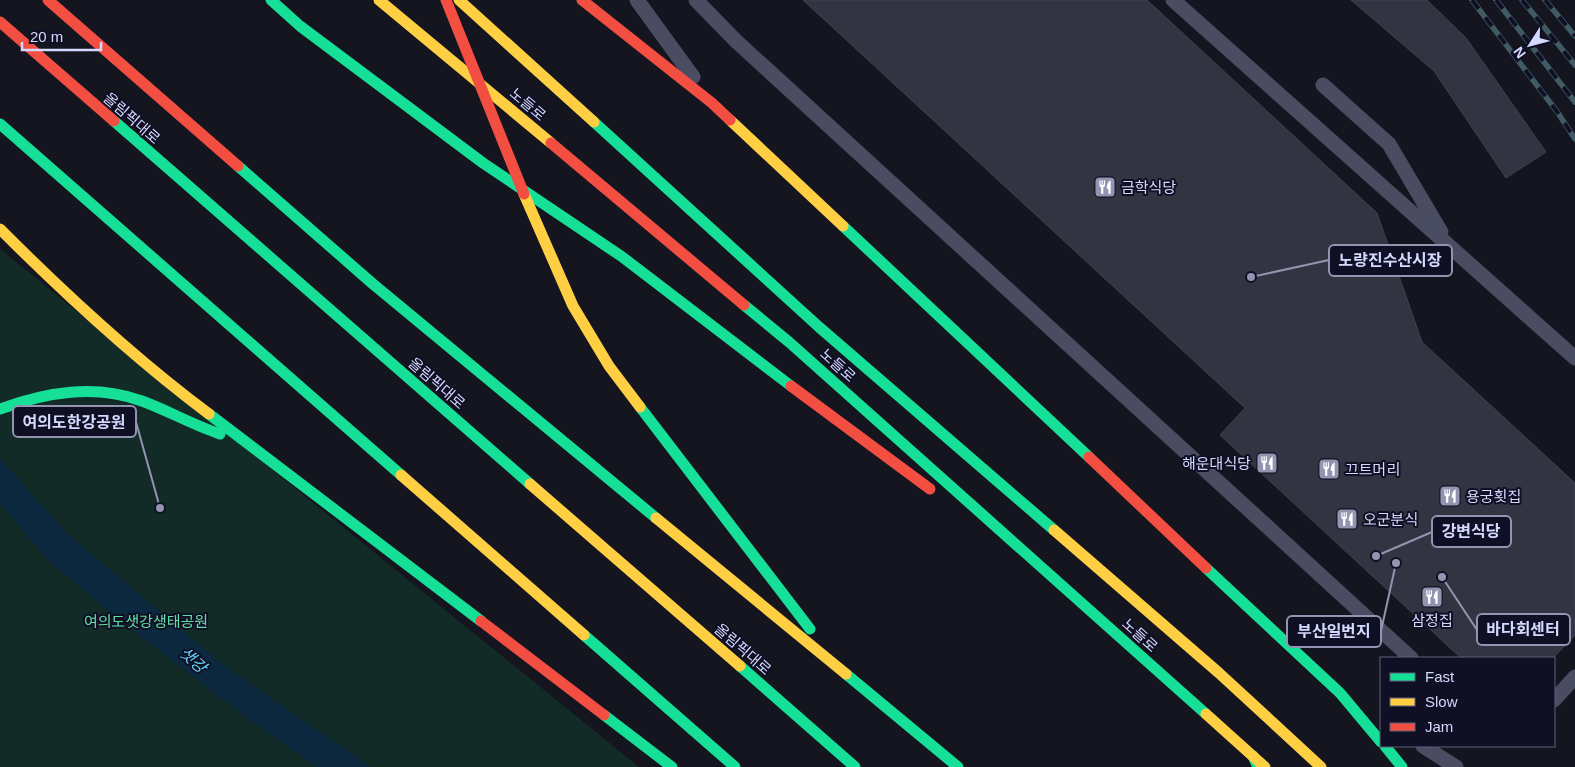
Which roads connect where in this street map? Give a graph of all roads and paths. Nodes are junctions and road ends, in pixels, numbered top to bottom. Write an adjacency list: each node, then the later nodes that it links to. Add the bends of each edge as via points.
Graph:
1 (48, 0): 23 (main road, via 373,284)
2 (271, 0): 19 (main road, via 300,26 475,157 621,256)
3 (379, 0): 21 (main road, 노들로, via 789,342)
4 (446, 0): 23 (main road, via 545,245 573,306 608,366)
5 (459, 0): 37 (main road, 노들로, via 819,327 1219,673)
6 (582, 0): 12 (main road)
7 (637, 0): 12 (lane)
8 (696, 0): 22 (lane, via 736,41)
9 (1174, 0): 15 (lane)
10 (0, 22): 34 (main road, 올림픽대로)
11 (1323, 85): 15 (lane, via 1389,144)
12 (712, 103): 25 (main road)
13 (0, 124): 33 (main road)
14 (0, 229): 18 (main road, via 70,299 149,369)
15 (1448, 245): 16 (lane)
16 (1575, 358)
17 (0, 409): 18 (main road, via 61,391 104,390 142,401 196,426)
18 (245, 442): 32 (main road)
19 (937, 494)
20 (961, 511): 21 (main road)
21 (1064, 588): 31 (main road, 노들로)
22 (1410, 657)
23 (838, 666): 35 (main road)
24 (1575, 677): 26 (lane)
25 (1340, 694): 27 (lane); 28 (main road)
26 (1555, 699)
27 (1380, 718)
28 (1380, 741)
29 (1385, 747): 38 (main road)
30 (1425, 747): 39 (lane)
31 (1256, 762): 36 (main road, 노들로)
32 (672, 767)
33 (735, 767)
34 (855, 767)
35 (958, 767)
36 (1266, 767)
37 (1321, 767)
38 (1402, 767)
39 (1456, 767)

